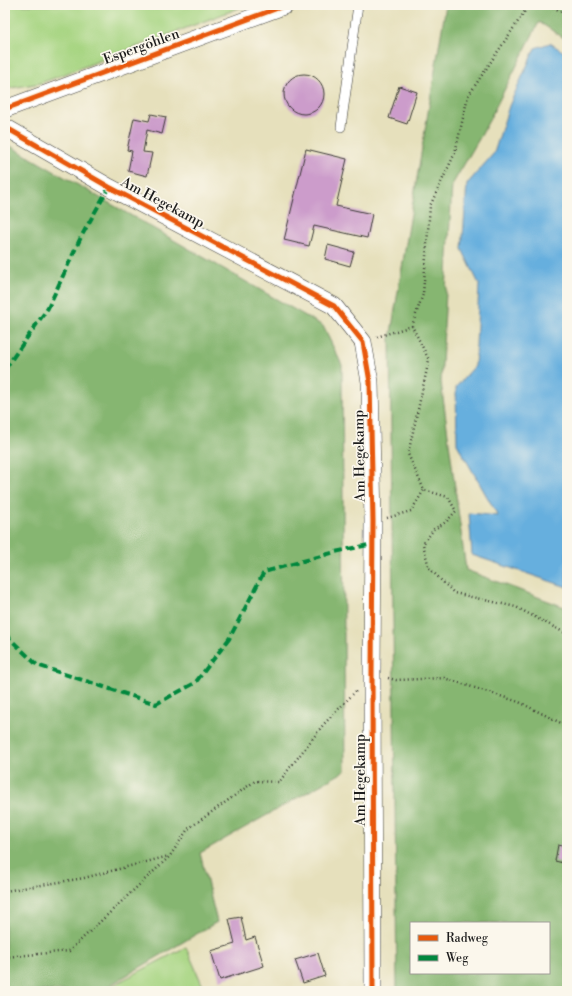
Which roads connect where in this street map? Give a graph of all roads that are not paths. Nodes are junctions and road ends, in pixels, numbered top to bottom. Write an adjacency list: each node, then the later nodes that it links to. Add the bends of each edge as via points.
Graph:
1 (286, 5): 3 (street, Espergöhlen)
2 (358, 5): 5 (lane)
3 (5, 109)
4 (5, 127): 6 (street, Am Hegekamp, via 109,187 334,306 363,342 370,382 373,521)
5 (341, 128)
6 (373, 991)

